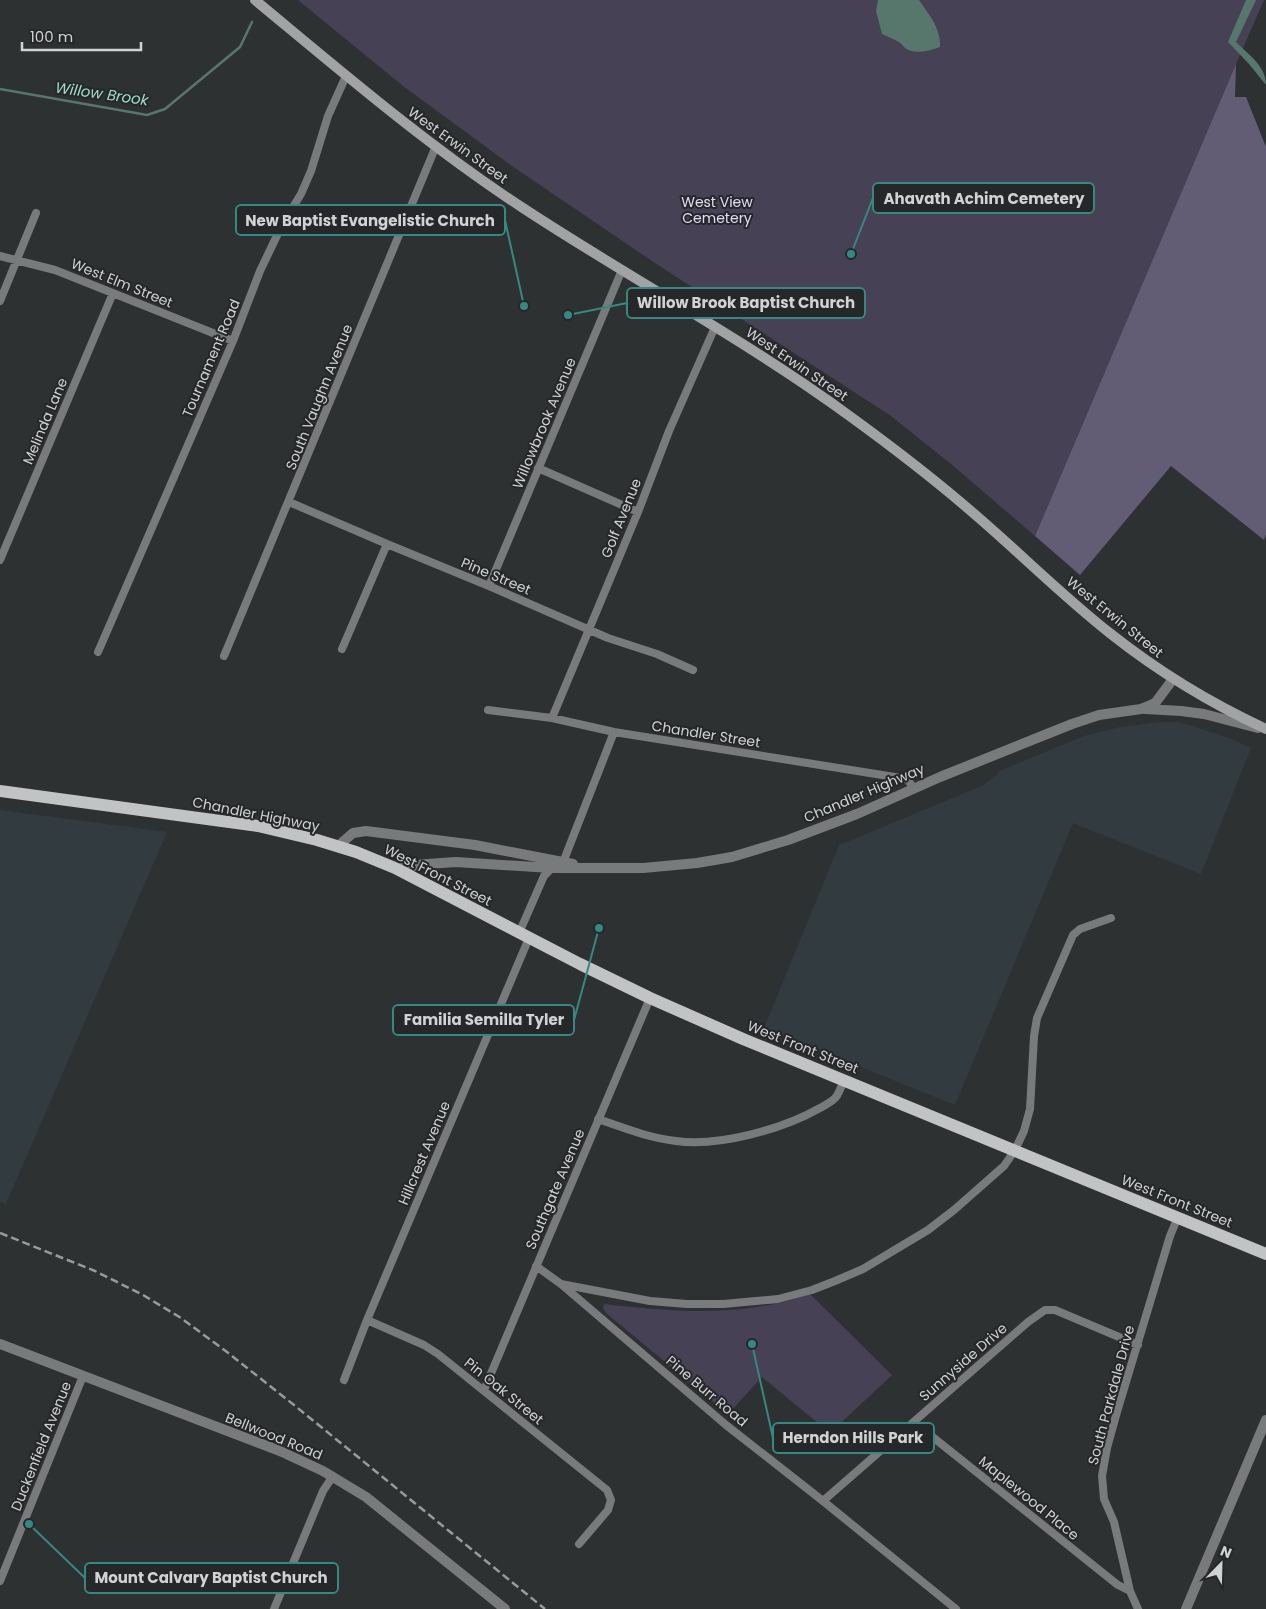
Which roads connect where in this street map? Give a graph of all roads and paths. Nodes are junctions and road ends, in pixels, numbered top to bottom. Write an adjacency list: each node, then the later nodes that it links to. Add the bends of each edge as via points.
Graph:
1 (255, 0): 2 (main road, West Erwin Street)
2 (346, 76): 3 (main road, West Erwin Street); 11 (street, Tournament Road, via 328,116 311,171 260,270)
3 (436, 146): 7 (main road, West Erwin Street, via 516,203); 13 (street, South Vaughn Avenue)
4 (36, 213): 6 (street)
5 (0, 256): 6 (street, West Elm Street)
6 (17, 260): 8 (street, West Elm Street, via 55,270); 9 (street)
7 (622, 270): 10 (main road, West Erwin Street); 12 (street, Willowbrook Avenue)
8 (113, 293): 11 (street, West Elm Street); 16 (street, Melinda Lane)
9 (0, 301)
10 (716, 327): 14 (street, Golf Avenue, via 669,431); 23 (main road, West Erwin Street, via 896,450 979,517 1109,632)
11 (233, 341): 20 (street, Tournament Road)
12 (538, 468): 14 (street); 17 (street, Willowbrook Avenue)
13 (289, 502): 15 (street, Pine Street); 21 (street, South Vaughn Avenue)
14 (638, 512): 18 (street, Golf Avenue)
15 (387, 544): 17 (street, Pine Street); 19 (street)
16 (0, 560)
17 (489, 586): 18 (street, Pine Street)
18 (589, 630): 22 (street, Pine Street); 26 (street, Golf Avenue)
19 (342, 649)
20 (98, 652)
21 (224, 656)
22 (694, 670)
23 (1173, 680): 24 (street, Chandler Highway, via 1156,702); 27 (main road, West Erwin Street)
24 (1141, 709): 27 (street, Chandler Highway, via 1204,714); 29 (street, Chandler Highway, via 1108,713 1072,724)
25 (488, 710): 26 (street, Chandler Street)
26 (552, 718): 28 (street, Chandler Street)
27 (1266, 729)
28 (614, 732): 29 (street, Chandler Street, via 901,778 908,780); 32 (street, Hillcrest Avenue)
29 (914, 789): 32 (street, Chandler Highway, via 788,840 732,857 661,867)
30 (0, 792): 31 (main road, Chandler Highway, via 240,824)
31 (338, 846): 32 (street, Chandler Highway, via 353,833 366,831 475,845); 33 (main road, West Front Street)
32 (559, 866): 33 (street, Chandler Highway, via 456,862); 35 (street, Hillcrest Avenue, via 544,876)
33 (395, 868): 35 (main road, West Front Street)
34 (1111, 918): 39 (street, via 1073,935 1044,999 1034,1036 1030,1109)
35 (524, 935): 36 (main road, West Front Street); 44 (street, Hillcrest Avenue)
36 (650, 998): 37 (main road, West Front Street); 38 (street, Southgate Avenue)
37 (844, 1080): 38 (street, via 836,1098 810,1114 751,1135 677,1142 640,1134); 39 (main road, West Front Street)
38 (598, 1119): 42 (street, Southgate Avenue)
39 (1015, 1150): 40 (main road, West Front Street); 43 (street, via 1004,1166 928,1230 863,1269 812,1290 778,1299 687,1304 650,1301)
40 (1178, 1217): 41 (main road, West Front Street); 46 (street, South Parkdale Drive)
41 (1266, 1254)
42 (536, 1266): 43 (street, Pine Burr Road); 49 (street, Southgate Avenue)
43 (561, 1284): 53 (street, Pine Burr Road, via 726,1425)
44 (367, 1320): 48 (street, Hillcrest Avenue); 49 (street, Pin Oak Street, via 424,1345)
45 (0, 1344): 47 (street, Bellwood Road)
46 (1138, 1345): 51 (street, Sunnyside Drive, via 1055,1310 1045,1310); 56 (street, South Parkdale Drive, via 1102,1476 1104,1499 1114,1522)
47 (83, 1376): 52 (street, Bellwood Road, via 280,1451); 55 (street, Duckenfield Avenue)
48 (344, 1380)
49 (484, 1390): 54 (street, Pin Oak Street, via 606,1490 610,1500 608,1510)
50 (1266, 1420): 61 (street)
51 (914, 1422): 53 (street, Sunnyside Drive); 56 (street, Maplewood Place)
52 (333, 1476): 57 (street, Bellwood Road, via 384,1510); 58 (street, via 323,1491)
53 (823, 1501): 59 (street, Pine Burr Road)
54 (580, 1544)
55 (0, 1581)
56 (1130, 1592): 60 (street, South Parkdale Drive)
57 (502, 1608)
58 (274, 1609)
59 (956, 1609)
60 (1138, 1609)
61 (1186, 1609)

